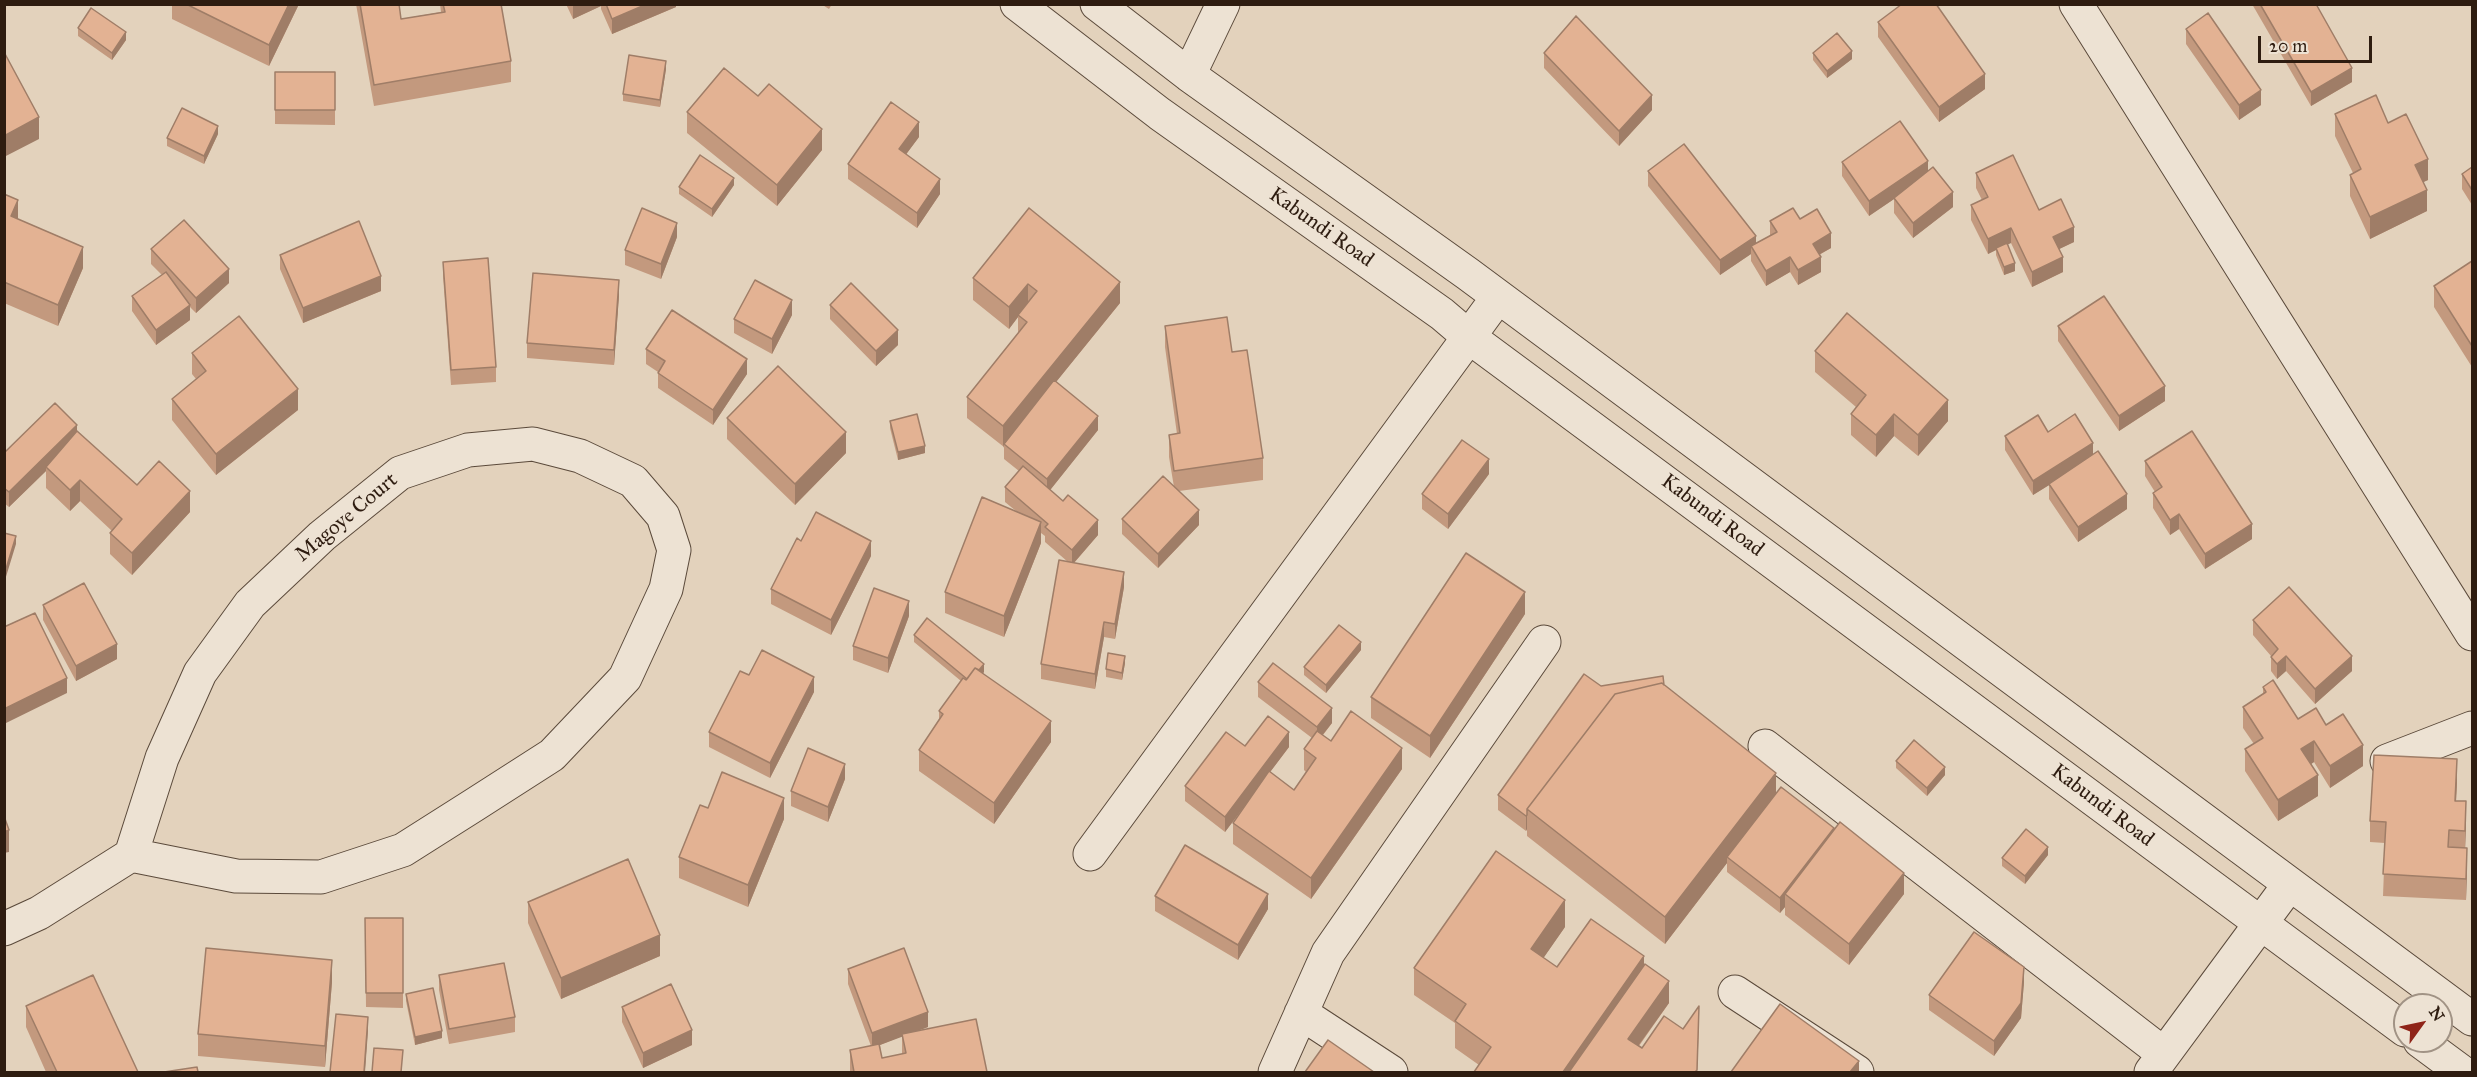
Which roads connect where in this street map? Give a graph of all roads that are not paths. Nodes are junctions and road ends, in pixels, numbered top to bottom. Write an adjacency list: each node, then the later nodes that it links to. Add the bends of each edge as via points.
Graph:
1 (1017, 4): 7 (street, Kabundi Road, via 1160,114)
2 (1097, 4): 5 (street)
3 (1223, 4): 5 (street)
4 (2076, 4): 8 (street)
5 (1189, 75): 6 (street)
6 (1498, 297): 7 (street); 15 (street)
7 (1469, 337): 13 (street); 16 (street, Kabundi Road)
8 (2472, 634)
9 (1544, 642): 19 (street, via 1328,953)
10 (2472, 728): 12 (street)
11 (1765, 746): 23 (street)
12 (2387, 761)
13 (1090, 854)
14 (131, 855): 14 (street, Magoye Court, via 236,876 321,877 403,850 474,805 552,755 625,678 666,589 674,550 663,516 633,482 580,456 533,444 468,450 400,473 321,536 250,604 200,673 162,758); 17 (street, via 39,913)
15 (2289, 885): 16 (street); 20 (street)
16 (2260, 923): 21 (street, Kabundi Road); 23 (street)
17 (4, 929)
18 (1735, 992): 26 (street)
19 (1301, 1013): 24 (street); 25 (street)
20 (2472, 1019)
21 (2393, 1021)
22 (2436, 1053): 27 (street)
23 (2157, 1063)
24 (1275, 1072)
25 (1391, 1072)
26 (1857, 1072)
27 (2462, 1072)

